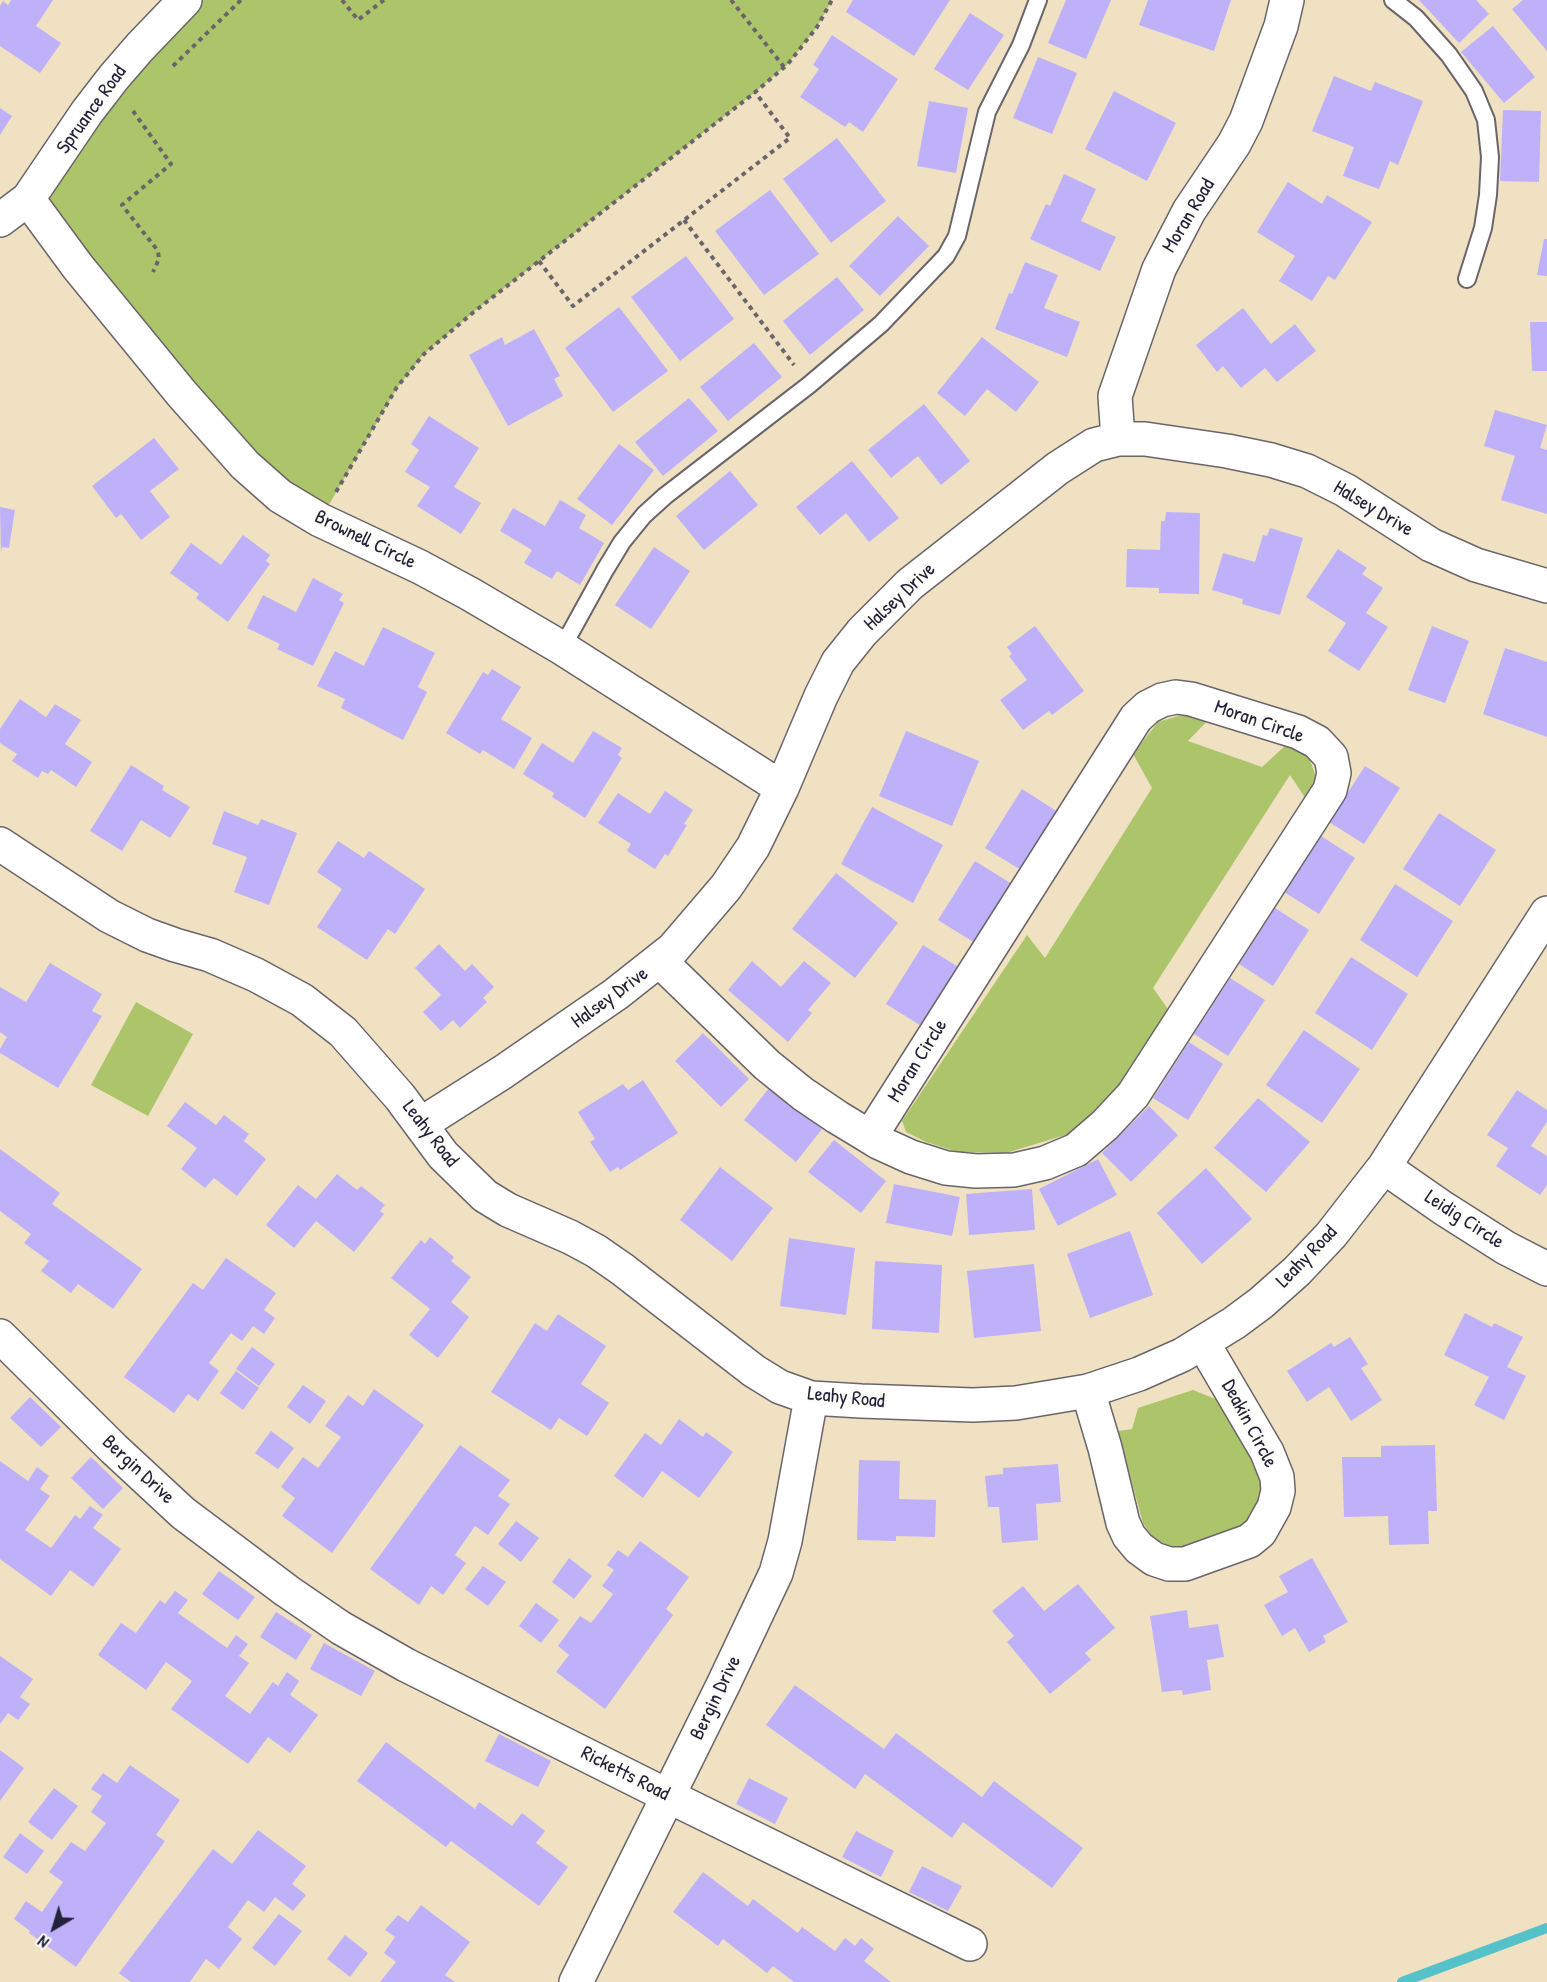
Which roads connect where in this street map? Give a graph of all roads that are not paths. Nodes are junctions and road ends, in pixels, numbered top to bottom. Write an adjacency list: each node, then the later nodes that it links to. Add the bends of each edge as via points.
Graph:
1 (185, 0): 5 (street, Spruance Road, via 114,77)
2 (1038, 0): 10 (lane, via 1021,45 987,112 957,236 946,256 881,324 644,515 622,542)
3 (1287, 0): 8 (street, Moran Road, via 1246,121 1189,211 1159,269 1115,396)
4 (1393, 0): 7 (lane, via 1416,18 1449,55 1474,91 1486,120 1488,195 1483,228)
5 (28, 199): 6 (street, Spruance Road); 10 (street, Brownell Circle, via 182,394 245,465 279,496 320,520 430,572)
6 (0, 220)
7 (1467, 279)
8 (1118, 440): 9 (street, Halsey Drive, via 1145,439 1227,451 1306,471 1345,490 1431,545 1476,565); 11 (street, Halsey Drive, via 1094,445 1068,460 910,584 878,615 838,662)
9 (1547, 586)
10 (562, 648): 11 (street, Brownell Circle)
11 (782, 788): 14 (street, Halsey Drive, via 753,848 726,887)
12 (0, 844): 15 (street, Leahy Road, via 109,916 147,935 256,975 302,1000 343,1032)
13 (1547, 913): 17 (street, Leahy Road)
14 (660, 961): 15 (street, Halsey Drive, via 562,1032); 16 (street, Moran Circle, via 767,1065 803,1094)
15 (421, 1124): 22 (street, Leahy Road, via 443,1155 485,1196 596,1251 754,1371 780,1387)
16 (870, 1137): 16 (street, Moran Circle, via 945,1168 976,1171 1014,1170 1076,1150 1134,1095 1165,1048 1330,790 1334,773 1331,757 1317,742 1298,732 1191,699 1176,697 1148,707 1136,718)
17 (1384, 1167): 18 (street, Leidig Circle, via 1506,1248); 20 (street, Leahy Road, via 1298,1271 1261,1303)
18 (1547, 1269)
19 (0, 1336): 23 (street, Bergin Drive, via 183,1513)
20 (1203, 1342): 21 (street, Leahy Road, via 1139,1374); 21 (street, Deakin Circle, via 1267,1452 1277,1477 1274,1507 1260,1532 1249,1541 1185,1564 1154,1559 1139,1548 1123,1523)
21 (1088, 1391): 22 (street, Leahy Road, via 1016,1403 973,1405)
22 (812, 1398): 24 (street, Bergin Drive, via 776,1573)
23 (287, 1591): 24 (street, Ricketts Road, via 406,1665)
24 (668, 1797): 25 (street, Ricketts Road); 26 (street, Bergin Drive)
25 (970, 1944)
26 (576, 1982)

